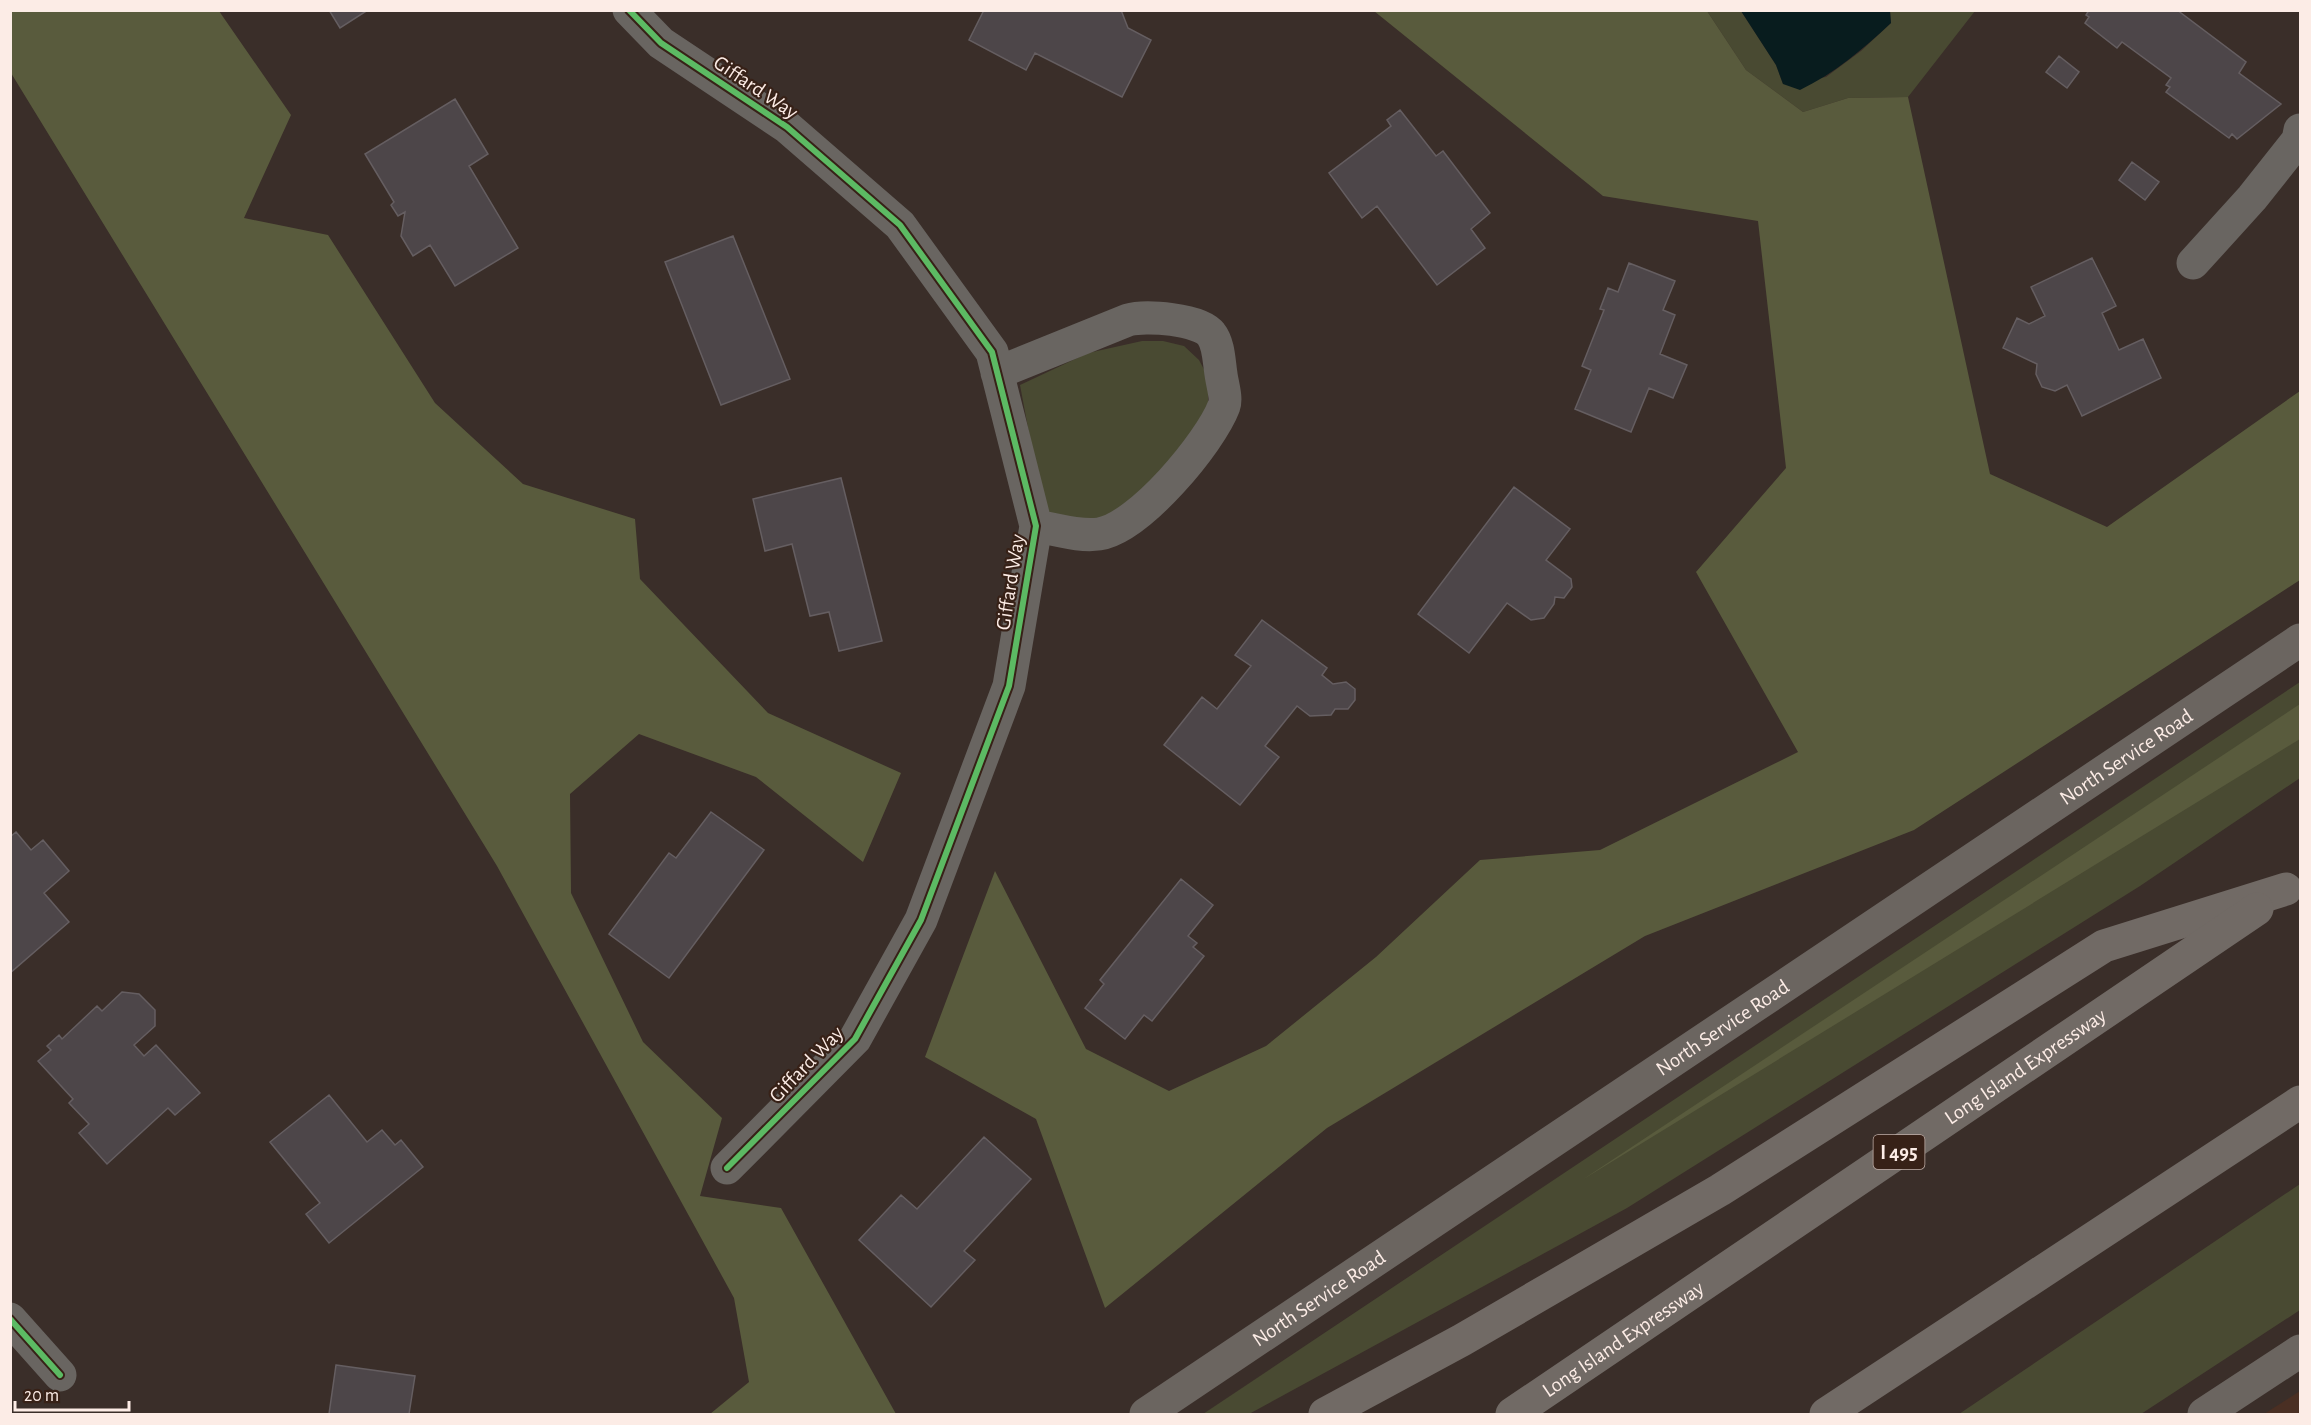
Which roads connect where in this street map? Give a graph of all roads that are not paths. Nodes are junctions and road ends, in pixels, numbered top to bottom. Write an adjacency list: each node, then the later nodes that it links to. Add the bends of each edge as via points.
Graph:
1 (629, 10): 4 (street, Giffard Way, via 661,43 787,127 900,225 992,352)
2 (2301, 130): 3 (street, via 2298,140 2252,198)
3 (2193, 263)
4 (997, 373): 5 (street, Giffard Way); 5 (street, Giffard Way, via 1145,316 1207,330 1218,354 1225,404 1189,464 1173,481 1114,530 1084,534)
5 (1036, 526): 9 (street, Giffard Way, via 1009,686 921,920 855,1039)
6 (2301, 640): 14 (main road, North Service Road)
7 (2293, 884): 15 (highway, via 2104,946 1720,1190 1462,1340); 16 (highway, Long Island Expressway / I 495)
8 (2301, 1102): 13 (highway)
9 (727, 1168)
10 (10, 1319): 12 (street)
11 (2301, 1351): 18 (main road)
12 (60, 1375)
13 (1846, 1404): 17 (highway)
14 (1146, 1414)
15 (1325, 1414)
16 (1512, 1414)
17 (1826, 1414)
18 (2204, 1414)

